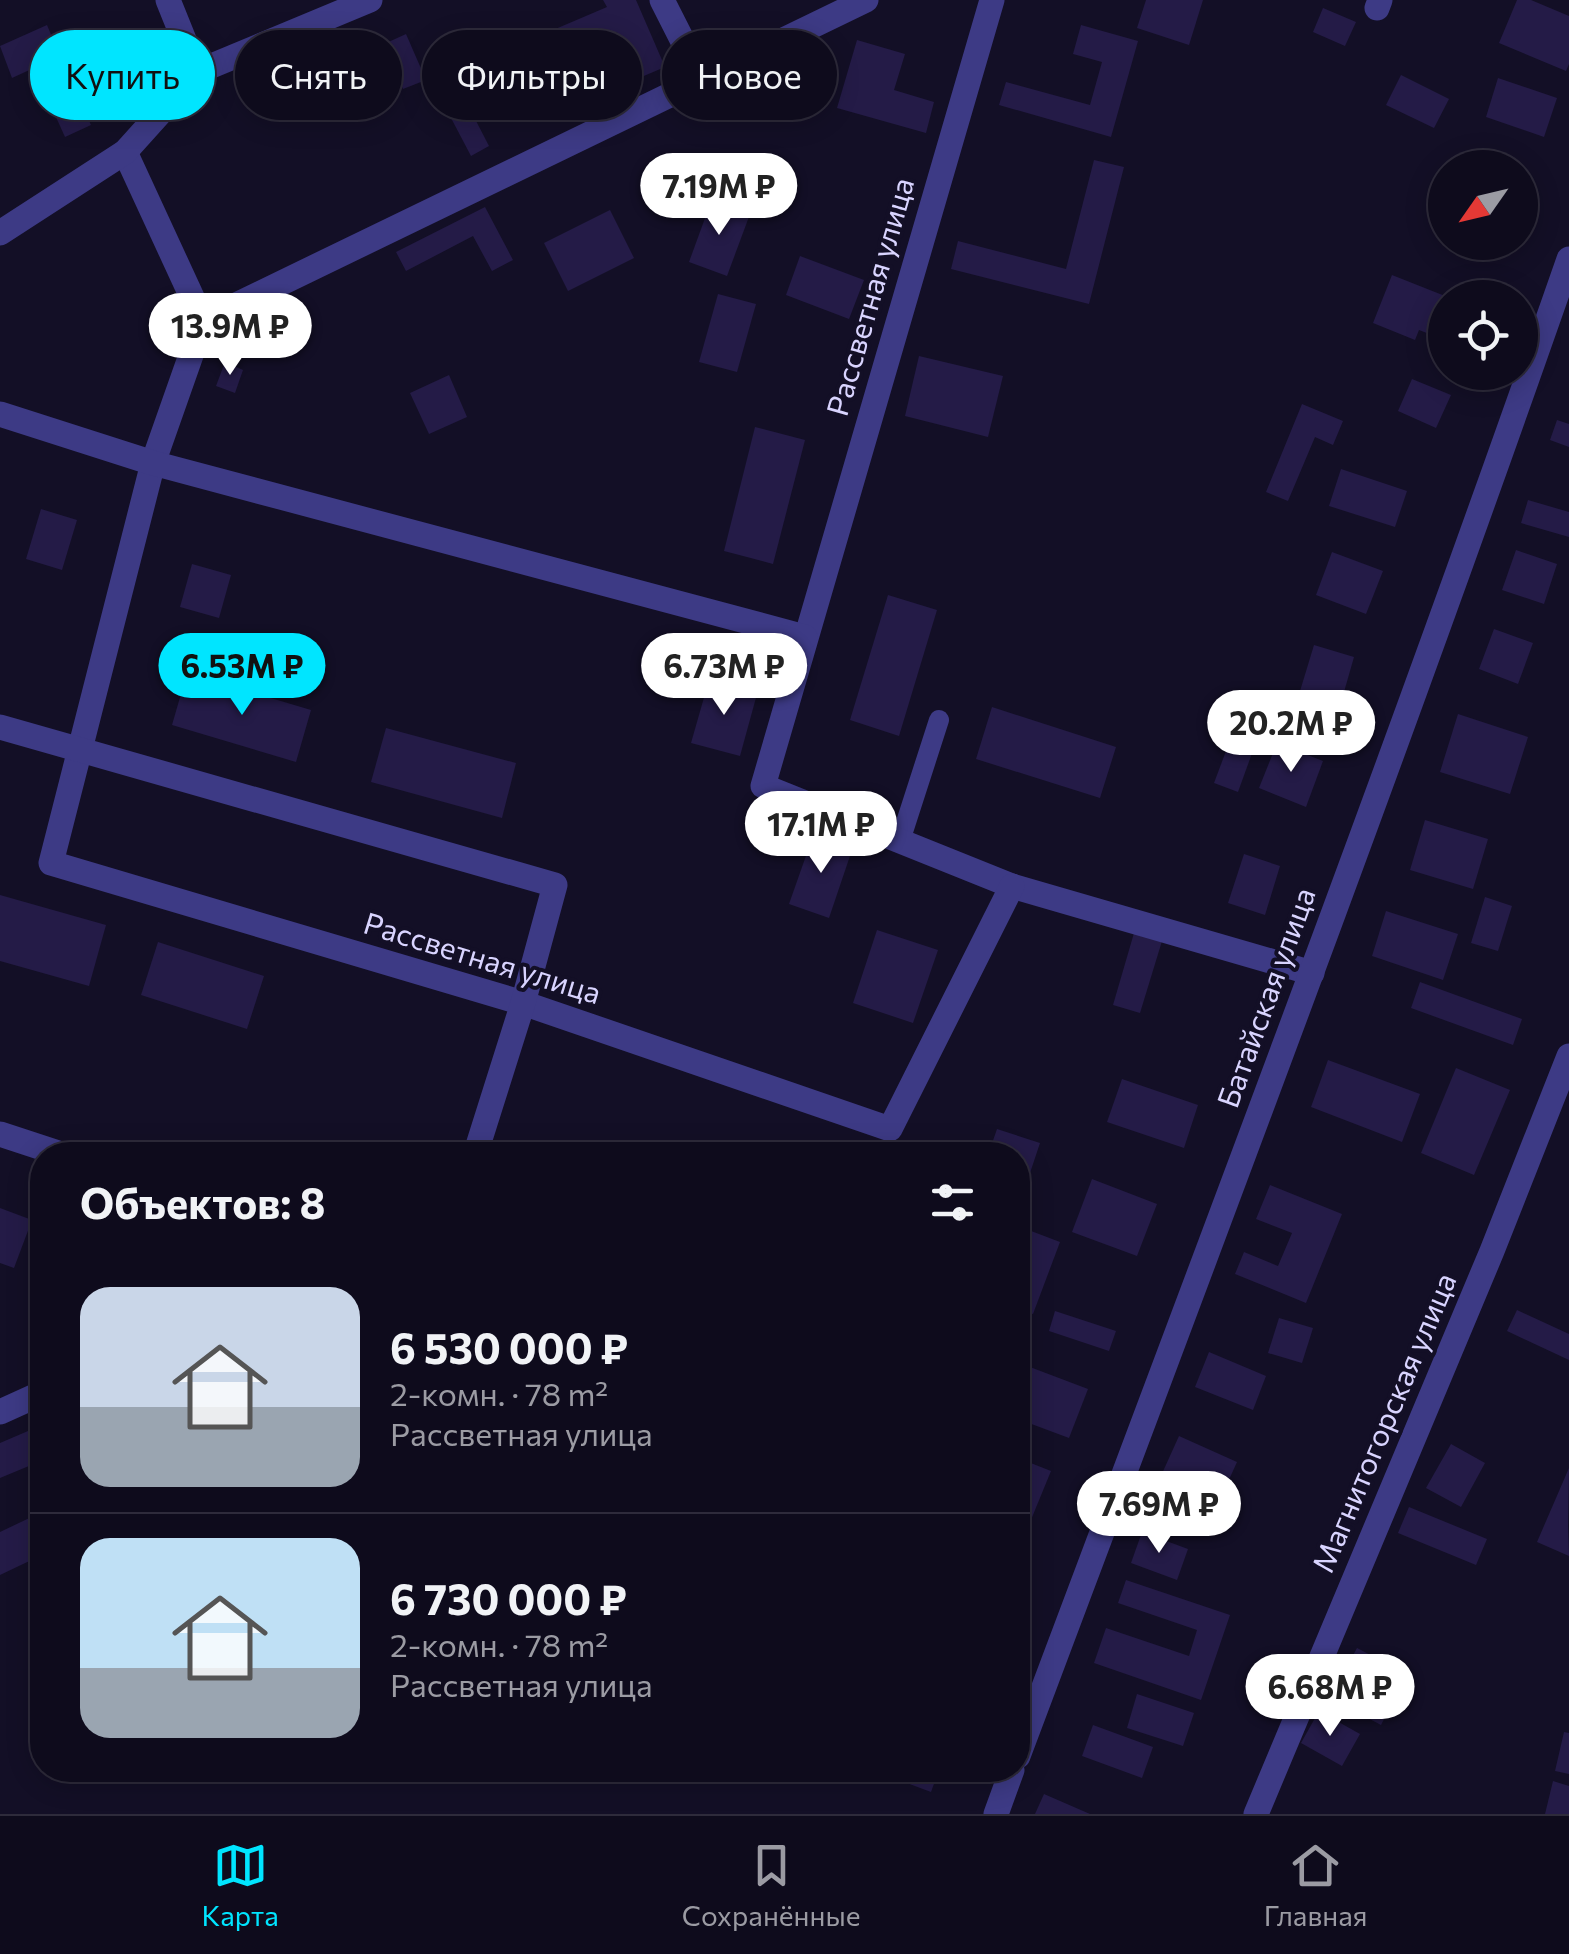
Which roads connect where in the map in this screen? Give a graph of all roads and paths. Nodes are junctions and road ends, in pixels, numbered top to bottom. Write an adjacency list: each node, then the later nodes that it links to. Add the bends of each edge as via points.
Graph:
1 (168, 0): 6 (street)
2 (370, 0): 9 (street)
3 (662, 0): 7 (street)
4 (866, 0): 8 (street)
5 (992, 0): 18 (street, Рассветная улица)
6 (180, 30)
7 (677, 30)
8 (803, 30)
9 (215, 65)
10 (662, 97): 15 (street)
11 (154, 120): 12 (street)
12 (125, 152): 13 (street); 15 (street)
13 (0, 232)
14 (1569, 259): 24 (street, Батайская улица)
15 (203, 321): 17 (street)
16 (0, 414): 17 (street)
17 (153, 463): 18 (street); 21 (street)
18 (805, 637): 22 (street, Рассветная улица, via 764,786)
19 (939, 720): 22 (lane)
20 (0, 726): 21 (street)
21 (80, 748): 25 (street, Рассветная улица, via 50,862); 25 (street, via 556,885)
22 (900, 841): 23 (street)
23 (1012, 886): 24 (street); 25 (street, Рассветная улица, via 890,1129)
24 (1312, 973): 32 (street, Батайская улица)
25 (523, 1003): 28 (street)
26 (1569, 1056): 35 (street, Магнитогорская улица)
27 (0, 1134): 29 (street)
28 (479, 1142)
29 (30, 1144)
30 (30, 1398): 31 (street)
31 (0, 1412)
32 (1030, 1724)
33 (1008, 1782): 34 (street)
34 (996, 1814)
35 (1256, 1814)

